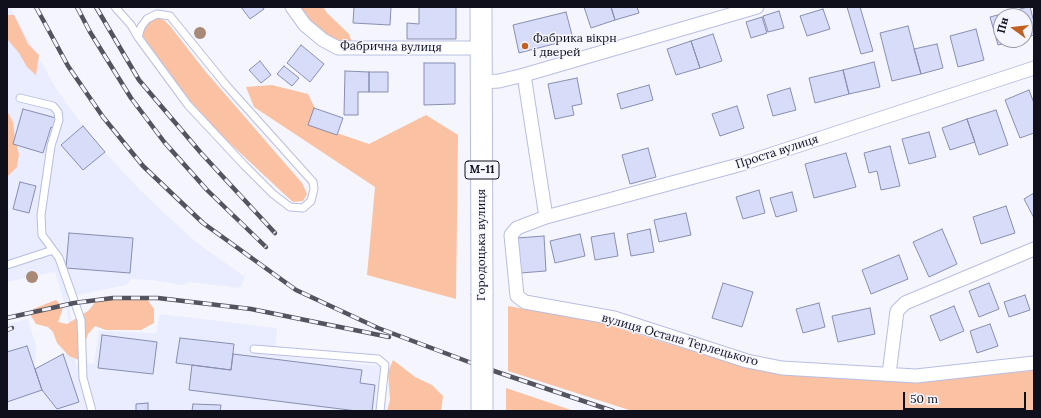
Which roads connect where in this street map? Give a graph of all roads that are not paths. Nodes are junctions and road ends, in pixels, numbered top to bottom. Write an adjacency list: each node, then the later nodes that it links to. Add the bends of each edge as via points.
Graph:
1 (115, 7): 5 (lane)
2 (292, 7): 6 (street, Фабрична вулиця, via 305,25 323,40 338,48)
3 (482, 7): 6 (main road, Городоцька вулиця / М-11)
4 (757, 7): 8 (street)
5 (138, 37): 5 (lane, via 188,105 273,194 290,207 303,208 311,201 313,182 226,85 170,16 157,14 147,19)
6 (482, 48): 9 (main road, Городоцька вулиця / М-11)
7 (1034, 68): 11 (street, Проста вулиця, via 742,164)
8 (524, 75): 9 (street); 11 (street)
9 (482, 82): 21 (main road, Городоцька вулиця / М-11, bridge)
10 (20, 98): 14 (lane, via 53,106 58,112 59,120 51,146 40,215 42,235)
11 (546, 217): 12 (street, Проста вулиця)
12 (517, 228): 18 (street, вулиця Остапа Терлецького, via 511,235 517,296 525,302 614,318 747,362 782,368)
13 (1034, 249): 18 (street, via 905,303 897,311)
14 (53, 250): 15 (lane); 19 (lane, via 81,320 83,378)
15 (7, 265)
16 (254, 349): 20 (lane, via 378,358 385,365)
17 (1034, 363): 18 (street, вулиця Остапа Терлецького, via 916,376)
18 (889, 374)
19 (92, 411)
20 (380, 411)
21 (482, 411)

